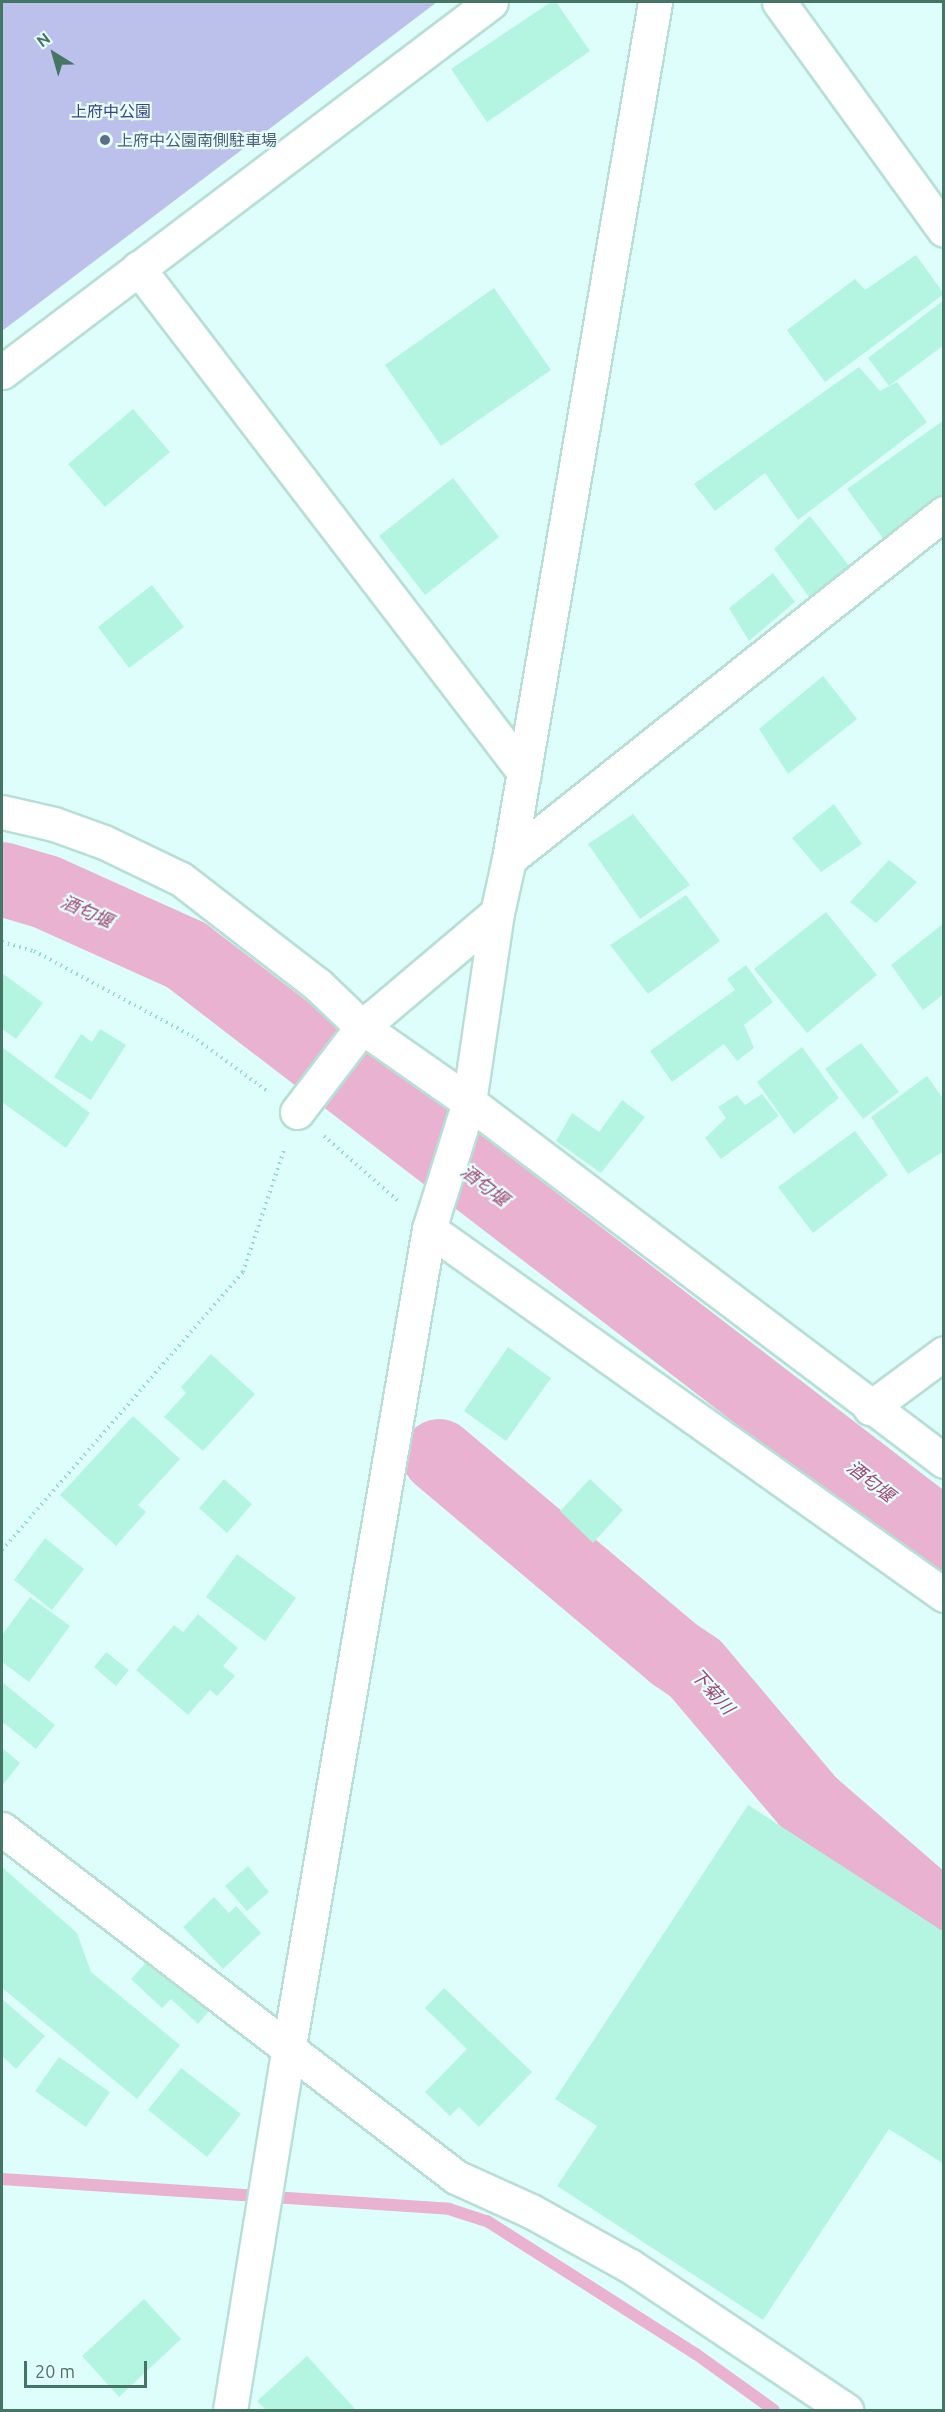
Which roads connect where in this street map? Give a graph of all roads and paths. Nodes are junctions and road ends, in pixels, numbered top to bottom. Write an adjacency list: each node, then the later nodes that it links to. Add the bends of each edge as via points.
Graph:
1 (491, 2): 5 (street)
2 (655, 2): 8 (street)
3 (779, 2): 4 (street)
4 (944, 230)
5 (138, 268): 6 (street); 8 (street)
6 (2, 372)
7 (944, 513): 10 (street)
8 (524, 772): 10 (street)
9 (2, 812): 13 (street, via 54,824 104,842 180,879 317,984)
10 (509, 859): 11 (street)
11 (497, 913): 13 (street); 14 (street)
12 (2, 942): 15 (path, via 34,951 192,1036)
13 (362, 1027): 14 (street); 15 (street)
14 (469, 1104): 16 (street); 18 (street)
15 (297, 1112): 16 (path); 20 (path, via 243,1272)
16 (429, 1227): 21 (street); 23 (street)
17 (944, 1353): 18 (street)
18 (870, 1408): 19 (street)
19 (944, 1461)
20 (2, 1550)
21 (944, 1595)
22 (2, 1829): 23 (street)
23 (288, 2052): 24 (street); 25 (street, via 456,2177 531,2211 630,2266)
24 (230, 2410)
25 (846, 2410)

